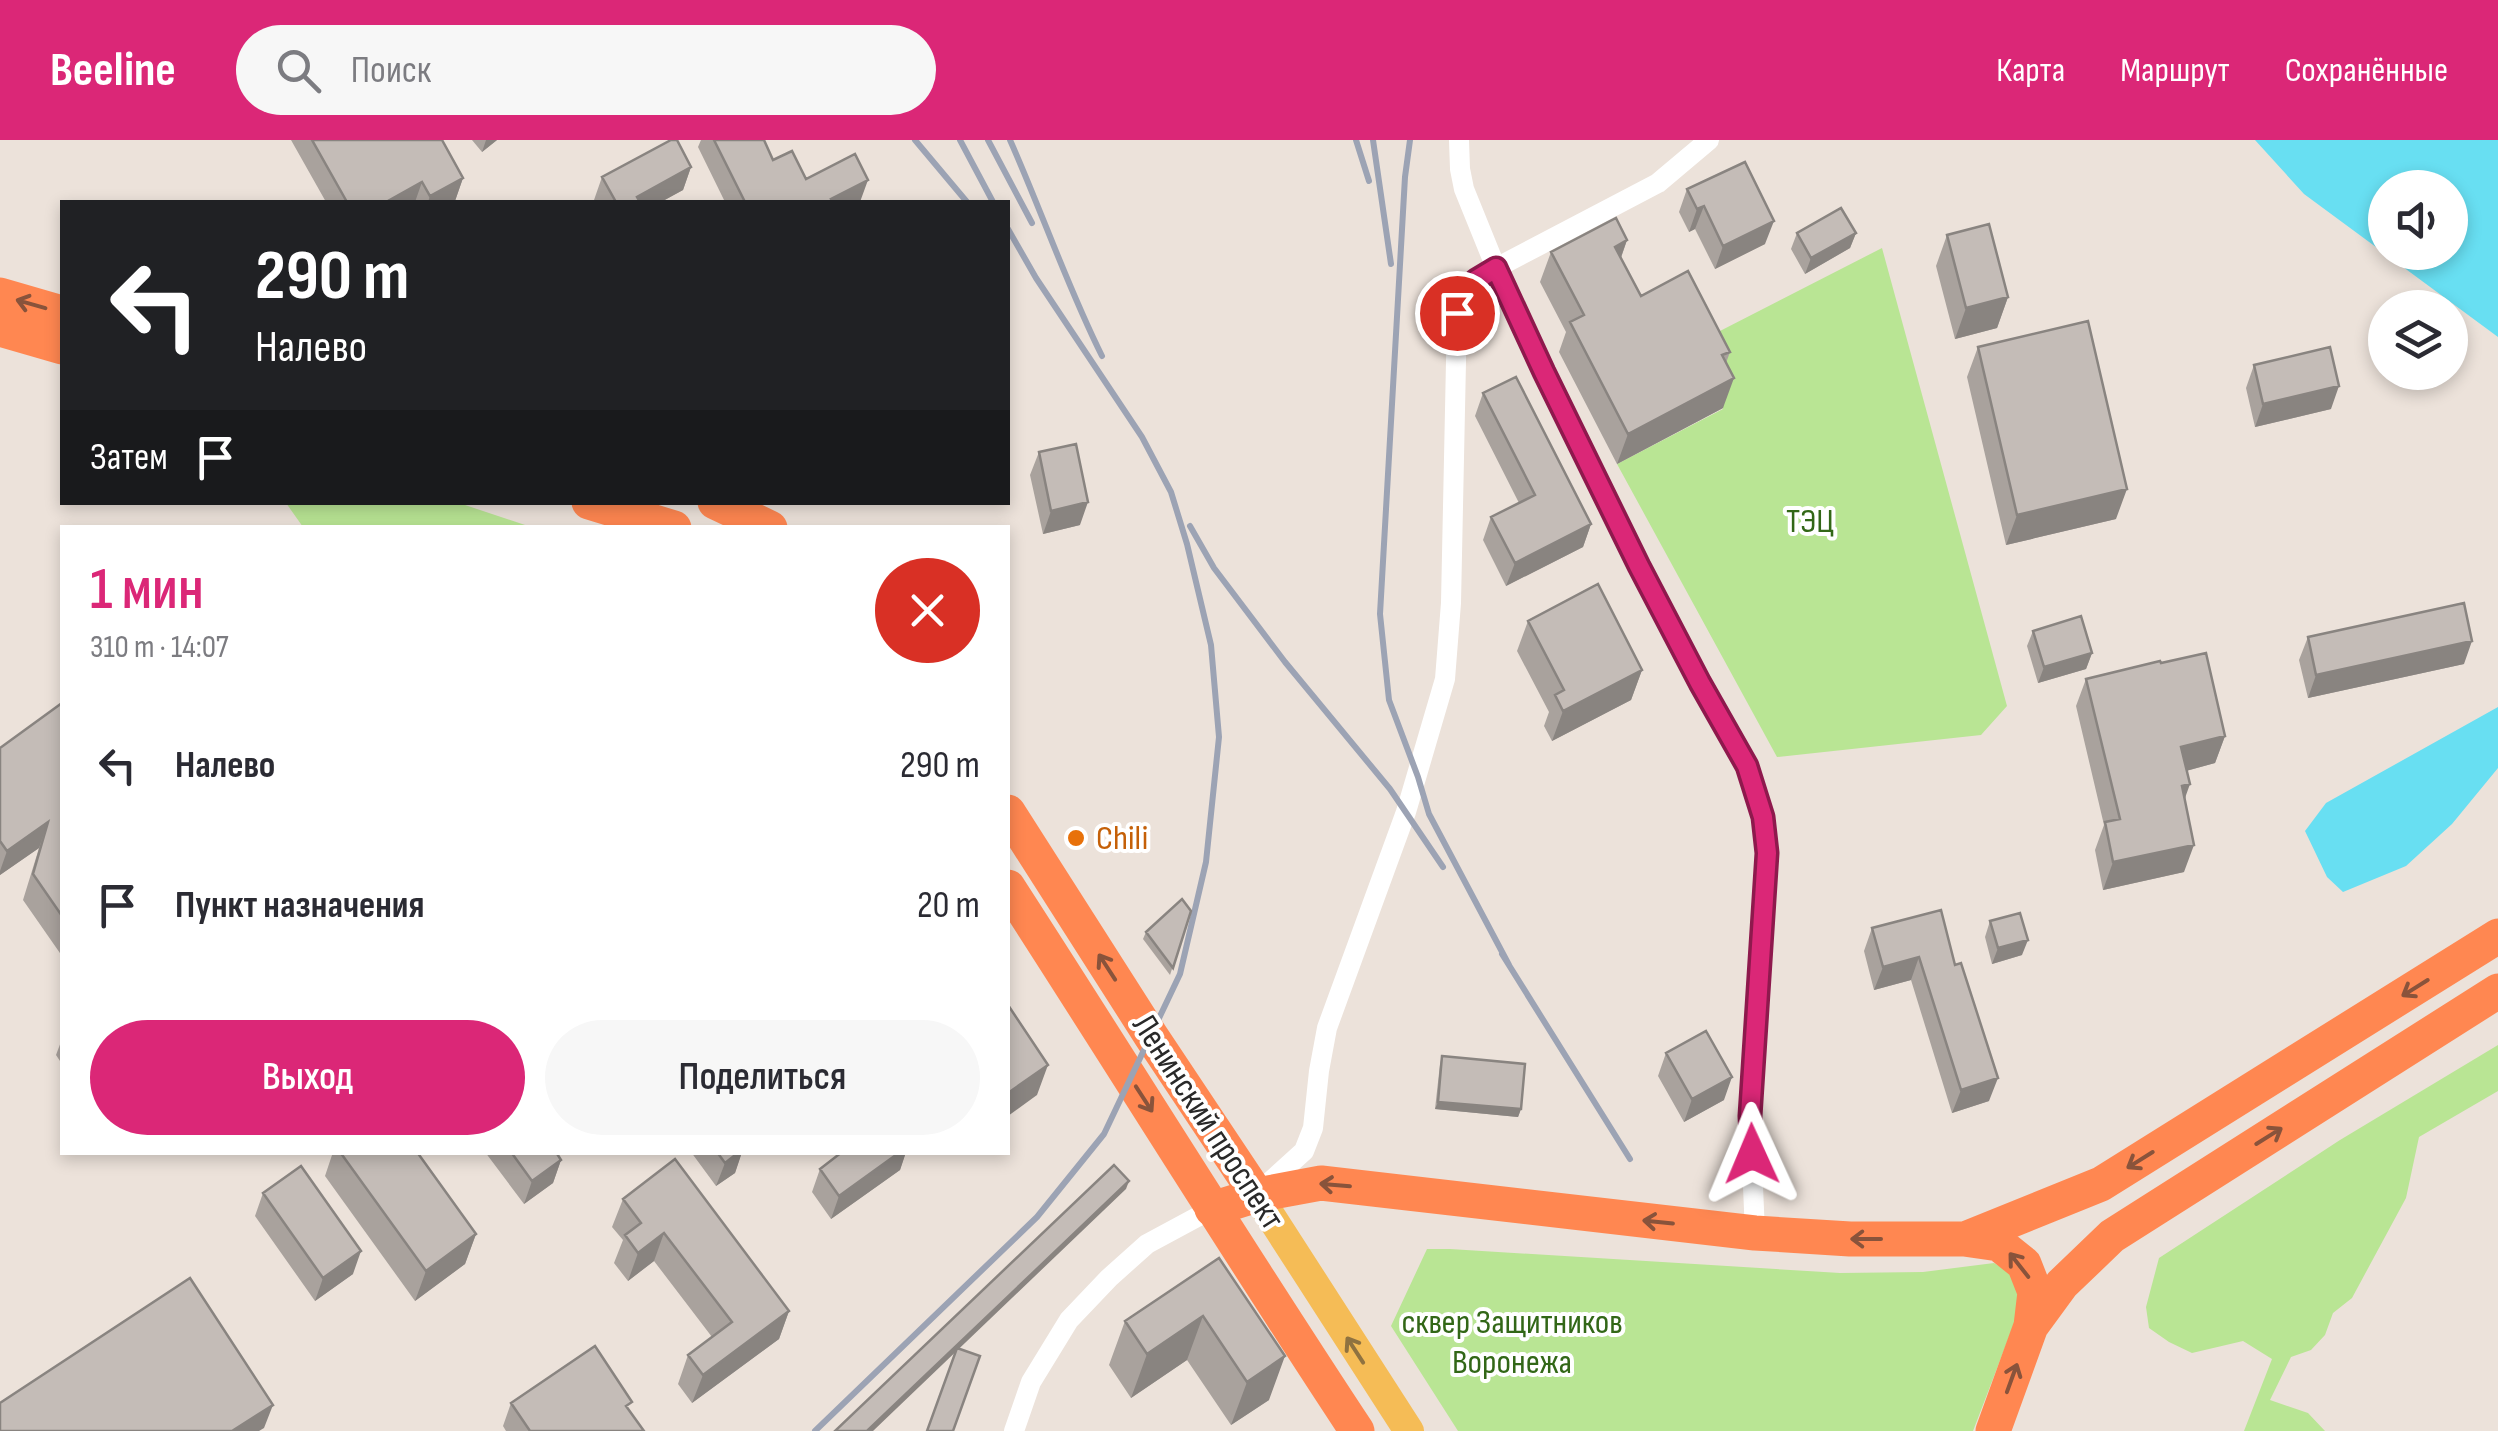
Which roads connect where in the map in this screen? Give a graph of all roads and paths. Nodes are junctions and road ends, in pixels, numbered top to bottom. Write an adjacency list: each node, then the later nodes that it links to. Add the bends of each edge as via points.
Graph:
1 (1459, 140): 3 (street, via 1464,189)
2 (1709, 140): 3 (street, via 1658,183)
3 (1496, 268): 16 (street, via 1476,280 1457,313 1445,679 1412,794 1326,1028 1304,1151); 18 (street, via 1639,566 1747,766 1763,817 1767,853 1750,1116)
4 (0, 295): 5 (highway, one-way to 4)
5 (60, 312)
6 (0, 328): 7 (highway)
7 (60, 346)
8 (598, 505): 10 (highway)
9 (721, 505): 11 (highway)
10 (664, 525)
11 (764, 525)
12 (1010, 815): 16 (highway, Ленинский проспект, one-way to 12)
13 (1010, 890): 17 (highway, Ленинский проспект, one-way to 17)
14 (2498, 936): 19 (highway, one-way to 19, via 2101,1184)
15 (2498, 991): 20 (highway, one-way to 15, via 2062,1284 2112,1236)
16 (1256, 1195): 17 (highway); 18 (highway, one-way to 16, via 1321,1183); 23 (main road, Ленинский проспект, one-way to 16)
17 (1212, 1209): 21 (street, via 1147,1244 1069,1320 1031,1382); 22 (highway, Ленинский проспект)
18 (1754, 1233): 19 (highway, one-way to 18)
19 (1964, 1239): 20 (highway, one-way to 19, via 2035,1292 2024,1264 1998,1244)
20 (2031, 1326): 24 (highway, one-way to 20)
21 (1014, 1431)
22 (1357, 1431)
23 (1409, 1431)
24 (1993, 1431)

